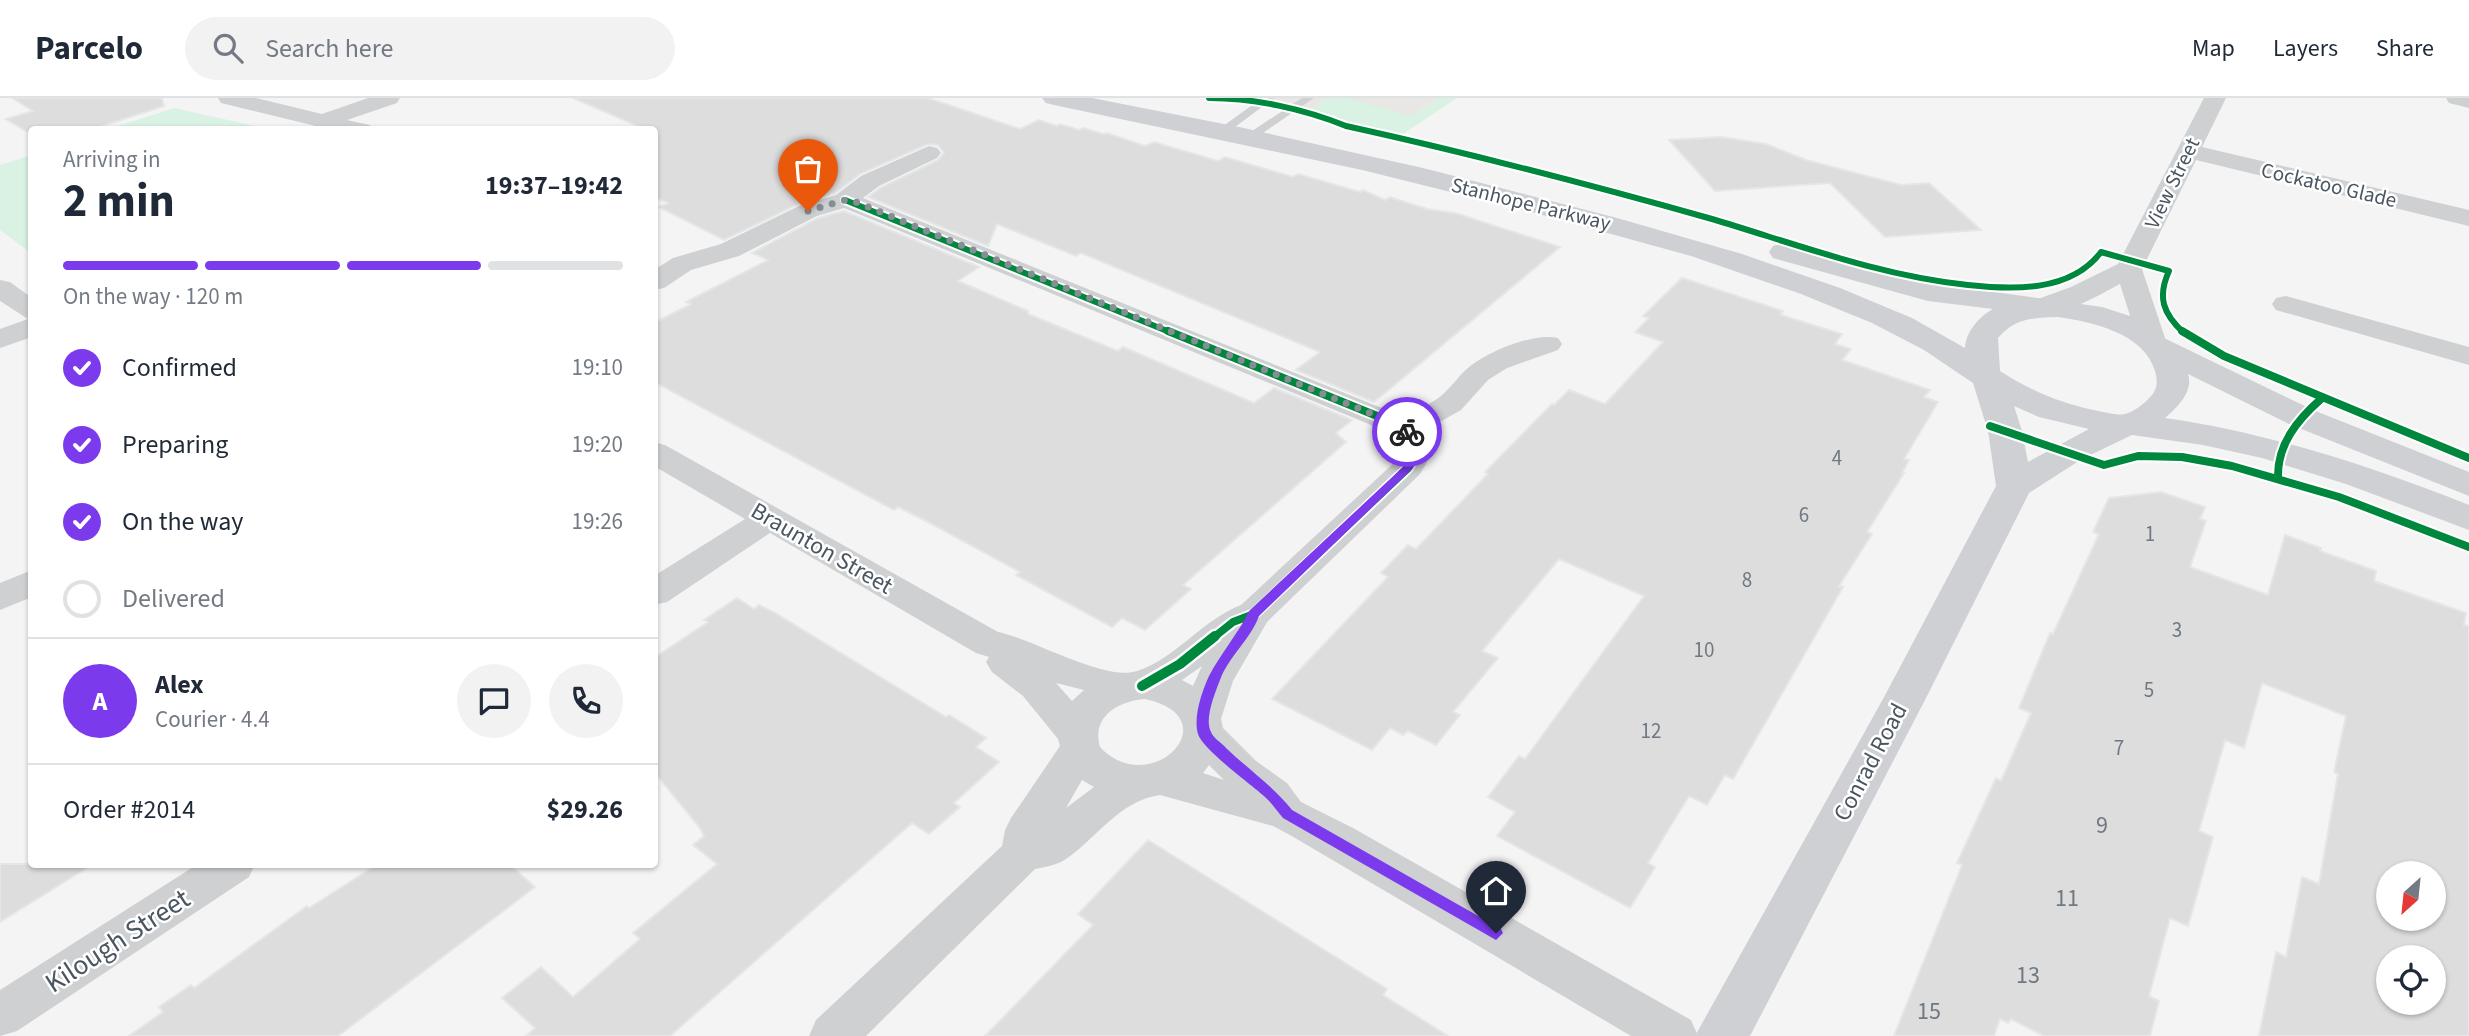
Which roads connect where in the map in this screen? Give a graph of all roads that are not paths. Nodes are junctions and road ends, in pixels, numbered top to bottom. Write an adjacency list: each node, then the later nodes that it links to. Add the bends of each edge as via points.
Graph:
1 (229, 98): 10 (street)
2 (389, 98): 10 (street)
3 (1054, 98): 12 (main road, Stanhope Parkway)
4 (1163, 98): 12 (main road, Stanhope Parkway)
5 (1309, 98): 9 (lane)
6 (2215, 98): 13 (street, View Street)
7 (2456, 98): 8 (street)
8 (2469, 101)
9 (1270, 109): 12 (main road, Stanhope Parkway); 24 (main road, Stanhope Parkway, via 1558,186 1884,282 1973,299)
10 (325, 120): 11 (street)
11 (347, 126)
12 (1239, 127): 31 (main road, Stanhope Parkway, via 1625,228 1789,279 1900,325)
13 (2190, 146): 16 (street, Cockatoo Glade); 17 (street, Cockatoo Glade); 20 (street, View Street)
14 (929, 153): 15 (street, via 870,181)
15 (845, 200): 19 (street, via 808,211 730,250); 33 (street)
16 (2469, 207)
17 (2469, 218)
18 (658, 251): 19 (street)
19 (682, 264): 21 (street)
20 (2129, 268): 24 (street); 28 (street)
21 (658, 279)
22 (0, 288): 25 (street)
23 (2286, 304): 30 (street)
24 (2043, 306): 28 (main road, Stanhope Parkway, via 2103,318); 31 (main road, via 2000,318 1986,330 1981,348)
25 (28, 309)
26 (28, 328): 27 (street)
27 (0, 339)
28 (2154, 343): 32 (main road, via 2165,356 2174,385 2160,407); 35 (main road, via 2301,417)
29 (1548, 344): 33 (street, via 1497,362 1478,374 1450,404)
30 (2469, 356)
31 (1987, 378): 32 (main road, Stanhope Parkway, via 2014,396 2054,412); 36 (main road, via 2005,431)
32 (2129, 424): 36 (main road); 37 (main road, via 2281,452)
33 (1404, 429): 42 (street, via 1415,451 1408,468)
34 (658, 454): 38 (street, Braunton Street)
35 (2469, 485)
36 (2014, 486): 54 (main road, Conrad Road, via 1904,701)
37 (2469, 517)
38 (770, 518): 40 (street); 43 (street, Braunton Street)
39 (28, 584): 41 (street)
40 (658, 590)
41 (0, 598)
42 (1254, 614): 44 (street, via 1233,622 1180,664); 45 (street, via 1214,679)
43 (989, 644): 44 (street, Braunton Street, via 1011,648 1042,665); 46 (street, Braunton Street, via 998,658 1050,699)
44 (1133, 687): 45 (street, via 1180,694 1194,705); 46 (street, via 1092,704 1082,717)
45 (1203, 727): 47 (street, via 1201,748 1191,761 1177,772); 48 (street)
46 (1078, 742): 47 (street, via 1088,762 1100,772 1116,779); 49 (street, via 1051,796 1026,830)
47 (1147, 780): 48 (street); 49 (street, via 1090,811 1050,848)
48 (1287, 814): 53 (street)
49 (1022, 854): 52 (street)
50 (228, 868): 51 (street, Kilough Street)
51 (0, 1016)
52 (833, 1036)
53 (1674, 1036)
54 (1722, 1036)

